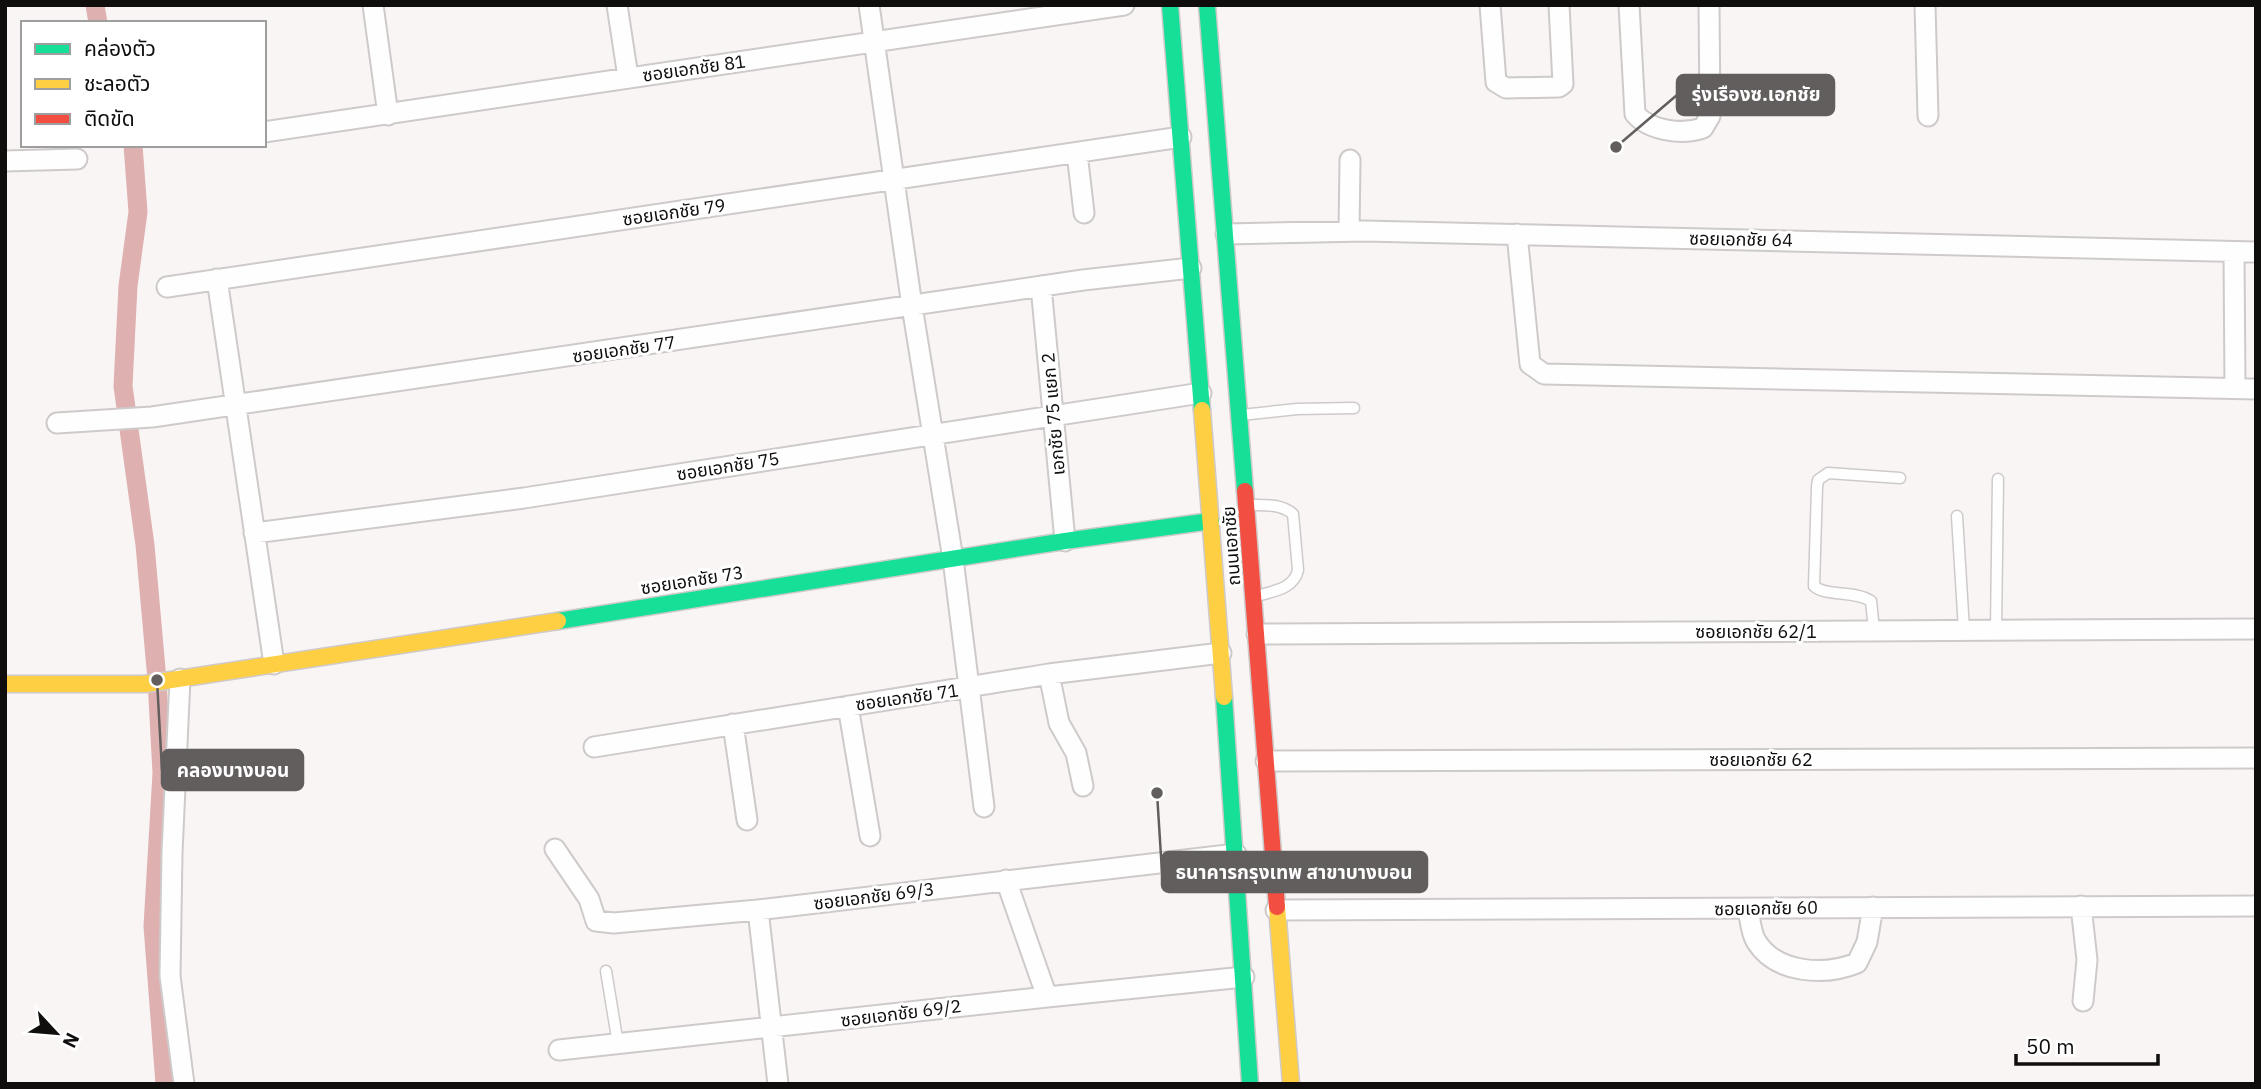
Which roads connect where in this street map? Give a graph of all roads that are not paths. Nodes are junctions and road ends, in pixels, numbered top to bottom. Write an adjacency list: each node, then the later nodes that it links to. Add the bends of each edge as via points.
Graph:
1 (373, 5): 14 (street)
2 (617, 5): 13 (street)
3 (869, 5): 12 (street)
4 (1124, 5): 12 (street, ซอยเอกชัย 81)
5 (1170, 5): 17 (main road, ถนนเอกชัย)
6 (1208, 5): 25 (main road, ถนนเอกชัย)
7 (1490, 5): 8 (street, via 1496,82 1506,88 1559,88 1563,84)
8 (1559, 5)
9 (1629, 5): 10 (street, via 1635,114 1651,127 1692,132 1703,128 1710,116)
10 (1709, 5)
11 (1926, 5): 15 (street)
12 (874, 43): 13 (street, ซอยเอกชัย 81); 22 (street)
13 (628, 78): 14 (street, ซอยเอกชัย 81)
14 (388, 115): 16 (street, ซอยเอกชัย 81)
15 (1928, 116)
16 (266, 132)
17 (1181, 137): 18 (street, ซอยเอกชัย 79); 29 (main road, ถนนเอกชัย)
18 (1077, 153): 22 (street, ซอยเอกชัย 79); 23 (street)
19 (77, 159): 21 (street)
20 (1350, 160): 24 (street)
21 (5, 161)
22 (895, 179): 30 (street, ซอยเอกชัย 79); 33 (street)
23 (1084, 213)
24 (1349, 232): 25 (street, ซอยเอกชัย 64); 26 (street, ซอยเอกชัย 64)
25 (1226, 234): 34 (main road, ถนนเอกชัย)
26 (1517, 234): 27 (street, ซอยเอกชัย 64); 35 (street, via 1530,364 1544,374)
27 (2234, 252): 28 (street, ซอยเอกชัย 64); 35 (street)
28 (2256, 252)
29 (1191, 268): 31 (street, ซอยเอกชัย 77); 34 (main road, ถนนเอกชัย)
30 (217, 279): 32 (street, ซอยเอกชัย 79); 38 (street)
31 (1041, 286): 33 (street, ซอยเอกชัย 77); 41 (street, เอกชัย 75 แยก 2)
32 (167, 287)
33 (912, 306): 38 (street, ซอยเอกชัย 77); 43 (street)
34 (1214, 318): 37 (main road, ถนนเอกชัย); 40 (main road, ถนนเอกชัย)
35 (2235, 388): 36 (street)
36 (2256, 389)
37 (1200, 393): 41 (street, ซอยเอกชัย 75); 48 (main road, ถนนเอกชัย)
38 (236, 406): 42 (street, ซอยเอกชัย 77, via 152,418); 49 (street)
39 (1354, 408): 40 (lane)
40 (1241, 415): 46 (main road, ถนนเอกชัย)
41 (1053, 417): 43 (street, ซอยเอกชัย 75); 50 (street, เอกชัย 75 แยก 2)
42 (57, 423)
43 (934, 433): 49 (street, ซอยเอกชัย 75, via 524,498); 51 (street)
44 (1900, 478): 56 (lane, via 1828,473 1817,487 1814,586 1871,601)
45 (1998, 479): 55 (lane)
46 (1248, 505): 52 (main road, ถนนเอกชัย); 52 (lane, via 1279,506 1293,514 1298,570 1291,584)
47 (1956, 516): 54 (lane)
48 (1210, 521): 50 (main road, ซอยเอกชัย 73); 58 (main road, ถนนเอกชัย)
49 (254, 533): 59 (street)
50 (1065, 541): 51 (main road, ซอยเอกชัย 73)
51 (953, 558): 59 (main road, ซอยเอกชัย 73); 63 (street)
52 (1254, 597): 57 (main road, ถนนเอกชัย)
53 (2256, 629): 55 (street, ซอยเอกชัย 62/1)
54 (1964, 630): 55 (street, ซอยเอกชัย 62/1); 56 (street, ซอยเอกชัย 62/1)
55 (1996, 630)
56 (1874, 631): 57 (street, ซอยเอกชัย 62/1)
57 (1257, 634): 68 (main road, ถนนเอกชัย)
58 (1221, 653): 60 (street, ซอยเอกชัย 71); 74 (main road, ถนนเอกชัย)
59 (274, 664): 61 (main road, ซอยเอกชัย 73)
60 (1049, 674): 63 (street, ซอยเอกชัย 71); 69 (street, via 1059,723 1076,753)
61 (180, 679): 62 (main road, ซอยเอกชัย 73, via 145,684); 89 (street, via 170,976)
62 (5, 684)
63 (968, 688): 64 (street, ซอยเอกชัย 71); 70 (street)
64 (848, 706): 65 (street, ซอยเอกชัย 71); 72 (street)
65 (733, 724): 66 (street, ซอยเอกชัย 71); 71 (street)
66 (594, 747)
67 (2256, 758): 68 (street, ซอยเอกชัย 62)
68 (1266, 761): 81 (main road, ถนนเอกชัย)
69 (1083, 786)
70 (984, 807)
71 (747, 820)
72 (870, 835)
73 (555, 849): 80 (street, ซอยเอกชัย 69/3, via 581,885 598,922)
74 (1236, 854): 75 (street, ซอยเอกชัย 69/3); 83 (main road, ถนนเอกชัย)
75 (1006, 880): 80 (street, ซอยเอกชัย 69/3); 84 (street)
76 (2081, 906): 77 (street, ซอยเอกชัย 60); 78 (street, ซอยเอกชัย 60); 85 (street, via 2087,960)
77 (2256, 906)
78 (1873, 907): 79 (street, ซอยเอกชัย 60); 79 (street, via 1867,942 1857,963 1840,970 1786,966 1766,954 1755,940)
79 (1748, 909): 81 (street, ซอยเอกชัย 60)
80 (758, 910): 86 (street)
81 (1276, 910): 92 (main road, ถนนเอกชัย)
82 (606, 971): 87 (lane)
83 (1244, 977): 84 (street, ซอยเอกชัย 69/2); 91 (main road, ถนนเอกชัย)
84 (1047, 996): 86 (street, ซอยเอกชัย 69/2)
85 (2083, 1001)
86 (772, 1028): 87 (street, ซอยเอกชัย 69/2); 90 (street)
87 (618, 1044): 88 (street, ซอยเอกชัย 69/2)
88 (559, 1050)
89 (184, 1084)
90 (778, 1084)
91 (1250, 1084)
92 (1291, 1084)

